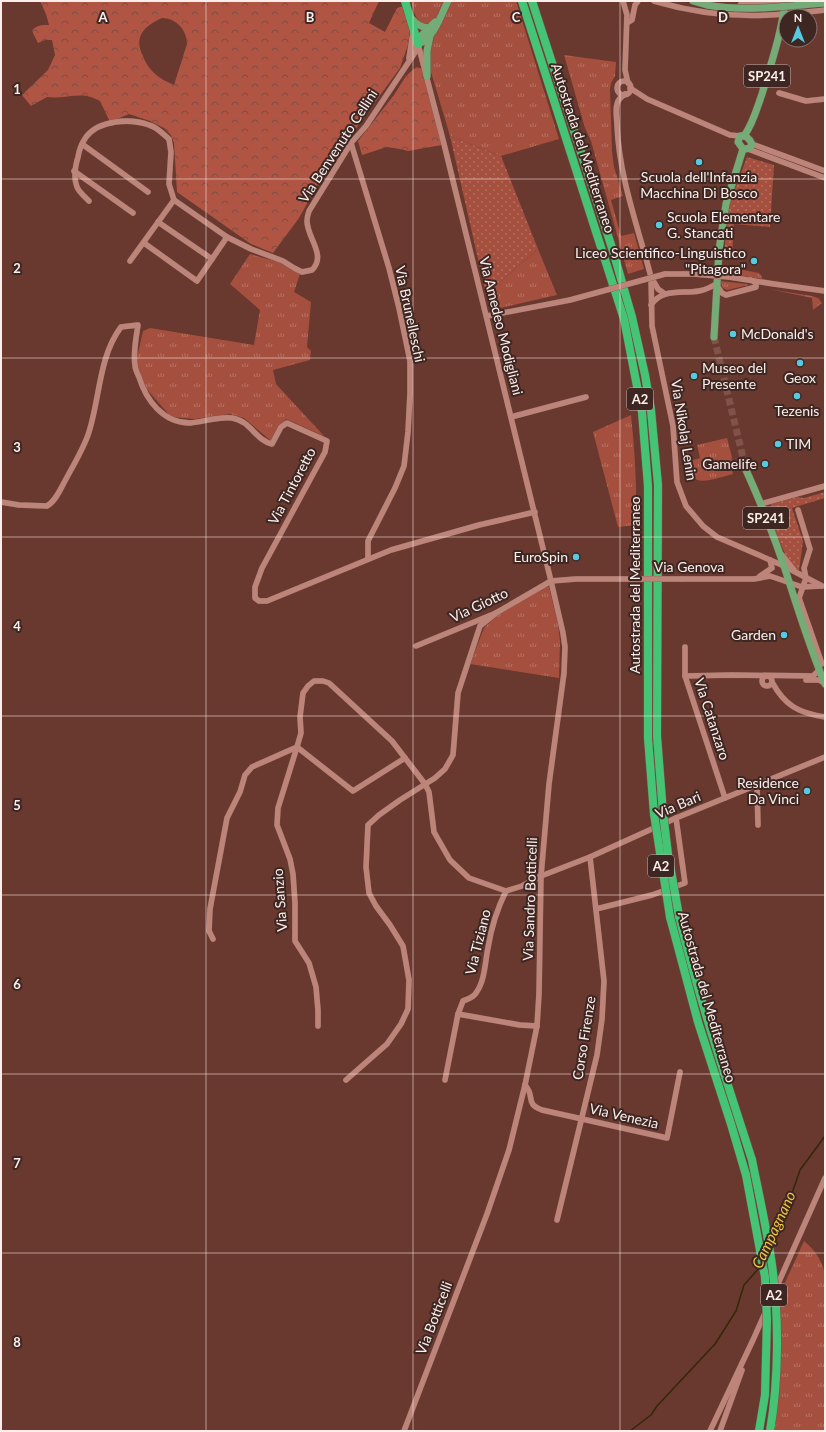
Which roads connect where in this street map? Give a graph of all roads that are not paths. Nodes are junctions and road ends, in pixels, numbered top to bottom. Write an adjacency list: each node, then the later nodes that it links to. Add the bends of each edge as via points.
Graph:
1 (405, 1): 14 (highway)
2 (448, 1): 15 (main road)
3 (522, 1): 115 (highway, Autostrada del Mediterraneo / A2, bridge, via 624,319 642,412 648,486 648,738 654,814 670,918 696,1015 746,1175 765,1277 765,1395)
4 (532, 1): 116 (highway, Autostrada del Mediterraneo / A2, bridge, via 614,251 632,317 649,396 658,485 656,736 663,813 679,916 707,1019 752,1160 772,1266 777,1324)
5 (623, 1): 16 (street)
6 (638, 1): 16 (street, via 632,20)
7 (654, 1): 12 (street, via 683,8)
8 (693, 1): 11 (main road, bridge, via 749,9)
9 (810, 1): 10 (street)
10 (785, 2): 12 (street, via 742,4)
11 (825, 3)
12 (733, 14): 13 (street)
13 (778, 14)
14 (410, 16): 17 (main road, via 416,24); 18 (highway)
15 (439, 20): 17 (main road); 19 (main road)
16 (626, 23): 24 (street)
17 (430, 28): 21 (main road, via 421,36)
18 (414, 31): 21 (highway); 23 (street, Via Benvenuto Cellini)
19 (430, 36): 21 (main road); 25 (main road)
20 (778, 39): 34 (main road, SP241, via 750,127)
21 (418, 44): 22 (street, Via Amedeo Modigliani); 23 (street, Via Benvenuto Cellini)
22 (422, 58): 23 (street); 25 (street, Via Amedeo Modigliani)
23 (408, 60): 35 (street, Via Benvenuto Cellini, via 366,126)
24 (625, 70): 26 (street); 27 (street)
25 (427, 76): 58 (street, Via Amedeo Modigliani)
26 (620, 82): 27 (street, via 624,81); 28 (street)
27 (629, 85): 30 (street, via 629,92); 31 (street)
28 (618, 90): 30 (street); 33 (street)
29 (779, 93): 32 (street, via 806,101)
30 (626, 94): 31 (street); 33 (street)
31 (647, 99): 34 (street)
32 (825, 99)
33 (617, 103): 50 (street, via 618,147 622,171)
34 (740, 138): 37 (main road); 37 (main road, via 750,140)
35 (351, 143): 46 (street, Via Benvenuto Cellini, via 309,211 308,228 318,255 318,262 312,270 302,272); 69 (street, Via Brunelleschi, via 389,268 410,361 404,466 368,541)
36 (82, 144): 38 (street); 41 (street); 42 (street, via 93,131 112,123 126,120 151,125 169,139 169,184)
37 (748, 147): 39 (street); 40 (street); 52 (main road, via 726,204)
38 (74, 171): 43 (street, via 77,188); 44 (street)
39 (825, 171)
40 (825, 178)
41 (148, 192)
42 (174, 200): 45 (street); 46 (street, Via Benvenuto Cellini)
43 (89, 201)
44 (133, 213)
45 (158, 222): 47 (street); 48 (street)
46 (227, 237): 48 (street)
47 (144, 243): 48 (street, via 197,281); 49 (street)
48 (212, 259)
49 (130, 261)
50 (651, 277): 56 (street, via 658,289); 57 (street, Via Nikolaj Lenin)
51 (751, 280): 53 (street); 54 (street, via 757,284); 58 (street, bridge, via 694,274 665,274 570,300)
52 (716, 284): 54 (street, via 722,294 726,295); 56 (street, via 700,291); 59 (main road)
53 (774, 284): 54 (street); 55 (street)
54 (754, 288)
55 (825, 291)
56 (665, 294): 57 (street, via 655,299)
57 (651, 305): 70 (street, Via Nikolaj Lenin, via 652,326 673,426 677,482 686,506 703,526 717,537)
58 (487, 316): 61 (street, Via Amedeo Modigliani)
59 (714, 337)
60 (586, 397): 61 (street)
61 (511, 417): 67 (street, Via Amedeo Modigliani)
62 (746, 470): 65 (main road, SP241)
63 (825, 486): 65 (street)
64 (1, 502): 69 (street, Via Tintoretto, via 19,505 51,504 89,433 102,372 113,338 122,327 138,325 135,365 143,389 156,409 174,420 189,423 220,418 244,421 264,442 272,444 281,427 287,423 327,442 325,452 262,568 255,587 255,598 267,601)
65 (761, 504): 68 (main road, SP241)
66 (798, 510): 73 (street, via 810,545 804,568)
67 (535, 512): 69 (street, Via Tintoretto, via 391,550); 75 (street, Via Amedeo Modigliani)
68 (778, 550): 71 (main road, SP241); 72 (street)
69 (368, 560)
70 (770, 560): 71 (street, Via Nikolaj Lenin); 74 (street, via 772,568)
71 (784, 566): 72 (street); 76 (main road, SP241)
72 (796, 572): 73 (street)
73 (806, 578): 77 (street); 78 (street)
74 (754, 579): 75 (street, Via Genova, bridge); 76 (street, Via Genova, via 770,576)
75 (551, 581): 79 (street, Via Giotto); 96 (street, Via Sandro Botticelli, via 565,647)
76 (788, 584): 78 (street, Via Genova); 82 (main road, SP241)
77 (824, 586): 78 (street)
78 (802, 587): 82 (street, via 799,600)
79 (496, 613): 80 (street, Via Giotto); 90 (street, via 480,626 460,686 453,755 445,769)
80 (416, 646)
81 (685, 647): 83 (street, Via Catanzaro)
82 (821, 666): 84 (street, via 813,676); 85 (main road, SP241)
83 (685, 676): 84 (street, via 732,674); 92 (street, Via Catanzaro)
84 (770, 679): 85 (street, via 819,680); 86 (street, via 783,700 794,708)
85 (825, 684)
86 (825, 717)
87 (297, 748): 89 (street, via 353,791); 89 (street, Via Sanzio, via 301,733 303,694 314,681 323,681 329,683 369,719); 99 (street, via 252,767 245,775 227,818 210,909 209,931); 101 (street, Via Sanzio, via 278,808 278,825 293,874 295,941 309,963 314,980)
88 (825, 757): 91 (street, Via Bari)
89 (405, 758): 90 (street, Via Sanzio)
90 (425, 784): 97 (street, Via Sanzio, via 429,792 434,832 450,860 469,878); 104 (street, via 368,825 368,893 403,946 409,980 408,1009 388,1044)
91 (757, 785): 92 (street, Via Bari); 94 (street)
92 (725, 798): 93 (street, Via Bari)
93 (676, 818): 95 (street, Via Bari); 98 (street, via 686,883 652,895)
94 (758, 825)
95 (590, 857): 96 (street, Via Bari); 98 (street, Corso Firenze)
96 (541, 876): 97 (street); 102 (street, Via Sandro Botticelli)
97 (506, 891): 100 (street, Via Tiziano, via 488,946 481,983 474,996 463,1001)
98 (596, 909): 107 (street, Corso Firenze, via 604,982 602,1019 597,1055)
99 (213, 939)
100 (458, 1014): 102 (street); 105 (street, Via Tiziano)
101 (318, 1026)
102 (537, 1026): 106 (street, Via Sandro Botticelli)
103 (680, 1072): 107 (street, Via Venezia, via 667,1138)
104 (346, 1080)
105 (445, 1080)
106 (525, 1086): 107 (street, Via Venezia, via 531,1093 531,1104 534,1107); 109 (street, Via Sandro Botticelli, via 509,1150)
107 (581, 1118): 110 (street, Corso Firenze)
108 (825, 1178): 111 (street)
109 (486, 1214): 112 (street, Via Botticelli)
110 (557, 1220)
111 (753, 1340): 113 (street); 114 (street)
112 (404, 1431)
113 (710, 1431)
114 (720, 1431)
115 (759, 1431)
116 (770, 1431)

